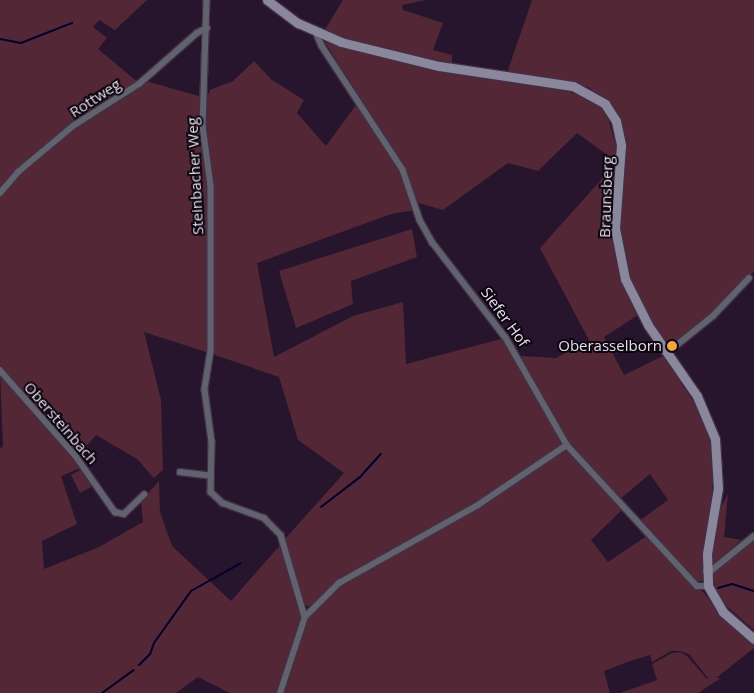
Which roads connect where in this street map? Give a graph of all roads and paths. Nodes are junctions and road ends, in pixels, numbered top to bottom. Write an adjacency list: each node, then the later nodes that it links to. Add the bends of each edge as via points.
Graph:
1 (208, 0): 3 (street, Steinbacher Weg)
2 (267, 0): 4 (main road, Braunsberg)
3 (207, 28): 5 (street, Rottweg, via 197,32 139,84 73,126 18,172); 11 (street, Steinbacher Weg, via 203,126 211,186 211,351 205,390 212,442)
4 (316, 32): 7 (main road, Braunsberg, via 369,50 439,66 573,86 605,104 616,121 622,146 615,228 620,263 638,308); 9 (street, Siefer Hof, via 403,170 420,220 433,243 506,338)
5 (0, 193)
6 (749, 278): 7 (street, via 713,316)
7 (667, 353): 14 (main road, Braunsberg, via 697,396 715,439 718,488)
8 (0, 370): 12 (street, Obersteinbach, via 43,423 75,455 115,512 124,514)
9 (567, 445): 15 (street, Siefer Hof, via 697,586); 16 (street, via 478,505 339,583)
10 (180, 472): 11 (street)
11 (211, 476): 16 (street, via 211,492 217,500 264,518 281,535)
12 (144, 495)
13 (754, 536): 14 (street, via 711,571)
14 (706, 570): 15 (main road, Braunsberg)
15 (708, 586): 17 (main road, Braunsberg, via 723,612)
16 (304, 617): 18 (street)
17 (754, 639)
18 (280, 693)

